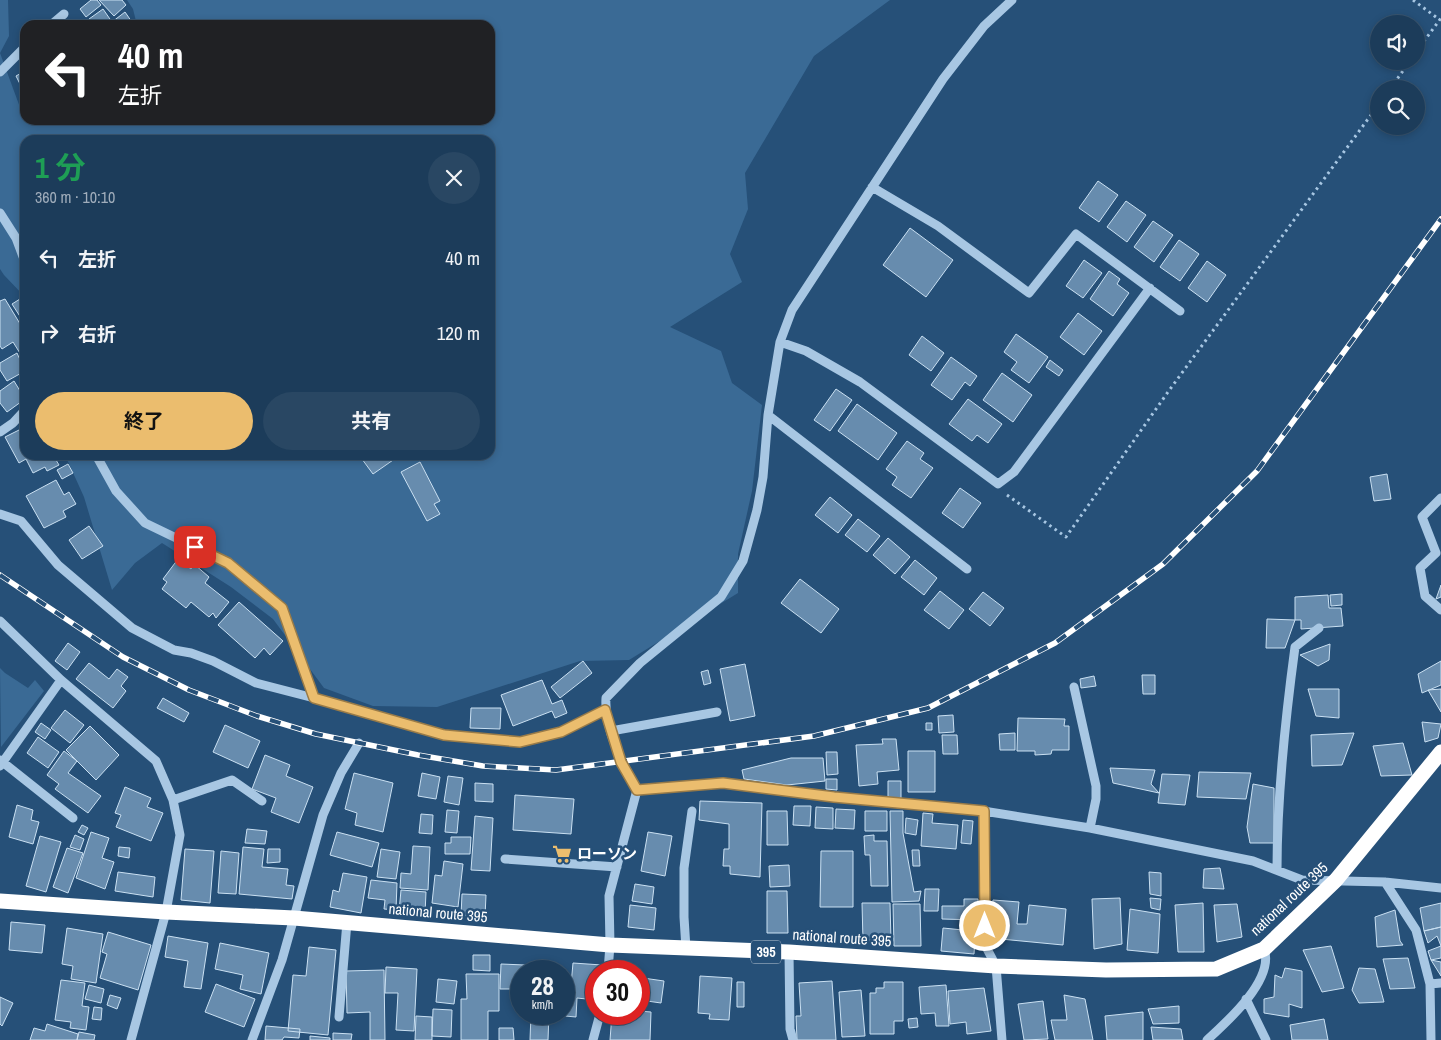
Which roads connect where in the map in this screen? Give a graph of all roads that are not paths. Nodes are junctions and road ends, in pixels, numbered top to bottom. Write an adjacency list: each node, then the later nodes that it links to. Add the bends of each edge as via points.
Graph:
1 (1012, 0): 6 (street, via 984,26 943,79)
2 (64, 14): 3 (street)
3 (57, 20)
4 (20, 52): 5 (street)
5 (0, 72)
6 (872, 187): 9 (street, via 938,226 1029,293 1076,234); 11 (street, via 792,310)
7 (0, 213): 8 (street)
8 (20, 249)
9 (1150, 288): 10 (street); 11 (street, via 1014,472 998,484 860,382 806,351)
10 (1180, 311)
11 (780, 342): 13 (street)
12 (20, 415): 14 (street)
13 (768, 415): 18 (street); 25 (street, via 763,477 743,561 721,597 640,664 606,698)
14 (0, 432)
15 (99, 460): 24 (street, via 116,491 146,523 228,563 282,608)
16 (1441, 498): 19 (street, via 1422,517 1436,553 1420,568 1425,596)
17 (0, 514): 24 (street, via 21,520 58,564 132,628 174,650 213,661 256,683)
18 (967, 568)
19 (1441, 610)
20 (0, 621): 22 (street)
21 (1319, 628): 40 (street, via 1295,647 1280,789)
22 (60, 680): 30 (street); 32 (street, via 156,761)
23 (1074, 687): 37 (street, via 1096,786)
24 (314, 698): 25 (street, via 444,735 520,742 561,732)
25 (605, 710): 27 (street)
26 (717, 712): 27 (street)
27 (612, 731): 31 (street, via 621,762)
28 (359, 743): 46 (street, via 340,773 323,815)
29 (1441, 752): 41 (highway, national route 395 / 395)
30 (1, 763): 36 (street)
31 (637, 790): 35 (street, via 723,783); 39 (street)
32 (173, 800): 33 (street, via 232,780); 45 (street, via 180,835)
33 (262, 801)
34 (692, 811): 49 (street, via 684,868)
35 (984, 811): 37 (street); 53 (street, via 985,945)
36 (74, 818)
37 (1090, 828): 40 (street, via 1253,861)
38 (505, 859): 39 (street)
39 (617, 867): 48 (street, via 609,896)
40 (1277, 870): 41 (street, via 1302,880)
41 (1336, 880): 42 (street); 50 (highway, national route 395 / 395)
42 (1385, 882): 43 (street); 54 (street, via 1416,930)
43 (1441, 888)
44 (0, 901): 45 (highway, national route 395 / 395)
45 (166, 912): 46 (highway, national route 395 / 395); 59 (street)
46 (294, 918): 47 (highway, national route 395 / 395); 60 (street)
47 (347, 922): 48 (highway, national route 395 / 395); 57 (street)
48 (610, 945): 49 (highway, national route 395 / 395); 52 (street)
49 (686, 948): 51 (highway, national route 395 / 395)
50 (1264, 949): 53 (highway, national route 395 / 395, via 1216,969); 56 (street, via 1267,957 1263,976)
51 (789, 952): 53 (highway, national route 395 / 395); 62 (street, via 790,1030)
52 (609, 960)
53 (996, 966): 63 (street)
54 (1430, 984): 55 (street); 66 (street)
55 (1441, 984)
56 (1246, 999): 64 (street); 65 (street)
57 (339, 1017)
58 (597, 1025): 61 (street)
59 (131, 1040)
60 (252, 1040)
61 (593, 1040)
62 (793, 1040)
63 (1002, 1040)
64 (1207, 1040)
65 (1266, 1040)
66 (1431, 1040)

